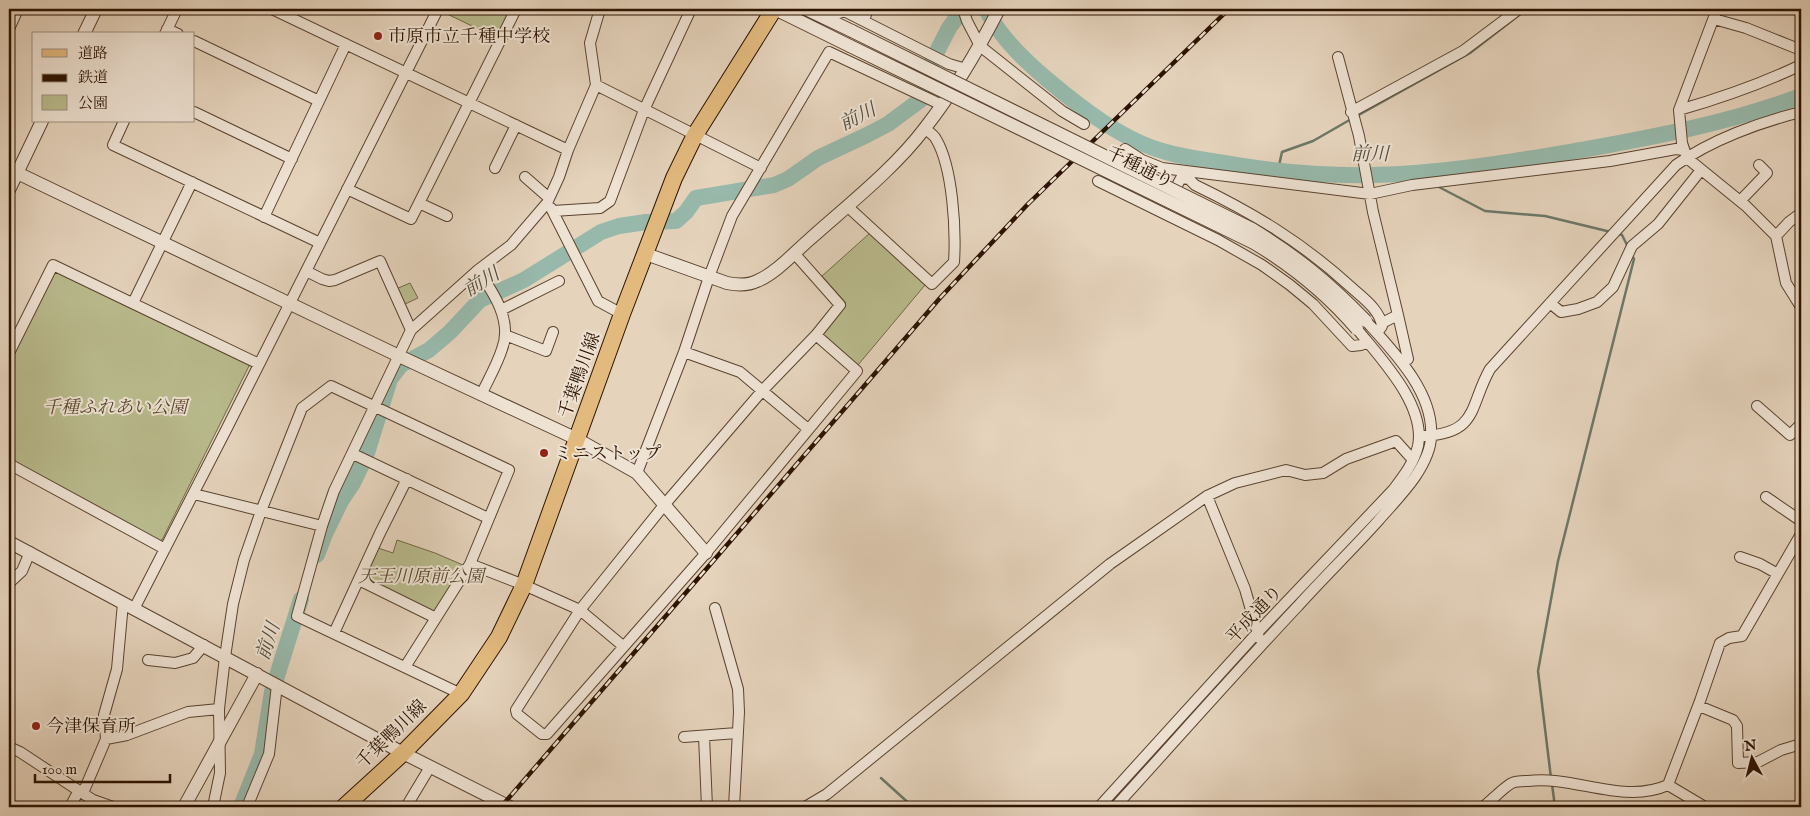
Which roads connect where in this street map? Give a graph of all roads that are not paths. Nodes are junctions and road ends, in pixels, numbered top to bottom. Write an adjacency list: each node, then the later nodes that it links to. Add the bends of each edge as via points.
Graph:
1 (18, 9): 19 (street)
2 (177, 9): 20 (street)
3 (272, 9): 23 (street)
4 (438, 9): 29 (street)
5 (516, 9): 32 (street)
6 (600, 9): 30 (street, via 590,42)
7 (691, 9): 34 (street)
8 (774, 9): 44 (main road, 千葉鴨川線); 84 (street, 千種通り, bridge, via 1254,243 1278,257)
9 (806, 9): 16 (street, 千種通り)
10 (868, 9): 17 (street)
11 (963, 9): 24 (street)
12 (999, 9): 24 (street)
13 (1519, 9): 38 (street, via 1463,51)
14 (1717, 9): 18 (street)
15 (94, 10): 21 (street)
16 (826, 18): 17 (street, via 844,11); 84 (street, 千種通り, bridge, via 1252,229 1325,280)
17 (864, 20): 28 (street)
18 (1714, 20): 25 (street, via 1746,28); 35 (street)
19 (9, 29)
20 (166, 31)
21 (85, 32)
22 (195, 41): 31 (street)
23 (346, 44): 29 (street); 31 (street)
24 (980, 46): 28 (street); 41 (street, via 1062,111)
25 (1801, 50)
26 (1338, 57): 38 (street)
27 (1801, 65): 35 (street, via 1761,84)
28 (966, 69): 33 (street)
29 (405, 73): 32 (street); 56 (street)
30 (596, 86): 34 (street); 45 (street)
31 (320, 101): 47 (street)
32 (469, 103): 42 (street); 61 (street)
33 (942, 105): 43 (street); 50 (street, via 828,52)
34 (644, 110): 44 (street); 62 (street, via 610,201 600,208)
35 (1679, 110): 46 (street)
36 (195, 112): 47 (street)
37 (1801, 112): 46 (street)
38 (1353, 116): 59 (street)
39 (41, 122): 52 (street)
40 (124, 122): 55 (street, via 113,145)
41 (1084, 124)
42 (516, 125): 45 (street); 49 (street)
43 (925, 129): 63 (street); 63 (street, via 935,137 943,156 954,213 954,262 932,284)
44 (695, 136): 50 (street); 72 (main road, 千葉鴨川線, via 674,178)
45 (568, 150): 62 (street)
46 (1685, 153): 51 (street); 59 (street, via 1676,149 1610,161 1412,185); 78 (street)
47 (292, 159): 67 (street)
48 (1759, 165): 60 (street, via 1767,173)
49 (495, 168)
50 (761, 168): 75 (street, via 732,216)
51 (1701, 170): 60 (street); 78 (street, via 1658,224 1632,246 1613,286 1597,302 1562,312)
52 (13, 171): 58 (street); 69 (street)
53 (1212, 174): 57 (street); 59 (street); 64 (street, via 1162,168 1129,152 1100,182)
54 (525, 178): 62 (street)
55 (192, 182): 67 (street); 69 (street)
56 (347, 189): 61 (street, via 411,219); 70 (street)
57 (1204, 189): 64 (street, via 1189,178 1182,178); 85 (street, via 1254,214 1312,253 1378,314)
58 (9, 190)
59 (1370, 194): 83 (street)
60 (1740, 201): 68 (street)
61 (419, 203): 66 (street)
62 (550, 204): 73 (street, via 512,245); 82 (street, via 598,301)
63 (847, 206): 71 (street)
64 (1163, 213): 90 (street, via 1218,240 1290,284 1352,346)
65 (1801, 213): 68 (street)
66 (447, 216)
67 (264, 217): 70 (street)
68 (1776, 236): 80 (street, via 1786,283)
69 (162, 242): 77 (street); 79 (street)
70 (320, 243): 74 (street)
71 (794, 252): 75 (street, via 766,277 748,284 738,285); 88 (street, via 840,305)
72 (646, 254): 75 (street); 82 (main road, 千葉鴨川線)
73 (478, 270): 81 (street); 86 (street)
74 (306, 271): 79 (street); 86 (street, via 329,281 380,261)
75 (709, 277): 91 (street)
76 (559, 281): 81 (street)
77 (133, 303): 92 (street, via 53,264); 95 (street)
78 (1550, 303): 103 (street, via 1490,369 1468,421 1452,431)
79 (290, 304): 93 (street); 95 (street)
80 (1801, 307)
81 (501, 310): 89 (street)
82 (622, 314): 104 (main road, 千葉鴨川線)
83 (1398, 315): 85 (street); 94 (street)
84 (1362, 325): 85 (street, 千種通り); 90 (street, 千種通り)
85 (1379, 328): 103 (street, 千種通り, via 1423,395)
86 (411, 330): 93 (street)
87 (553, 332): 89 (street, via 546,351)
88 (816, 334): 96 (street); 101 (street, via 857,371)
89 (504, 335): 97 (street, via 503,347)
90 (1368, 342): 102 (street, 千種通り, via 1412,406)
91 (684, 352): 96 (street, via 740,372); 108 (street)
92 (9, 353)
93 (399, 356): 97 (street); 99 (street)
94 (1408, 359)
95 (259, 364): 110 (street)
96 (762, 391): 101 (street); 113 (street)
97 (481, 395): 104 (street)
98 (1757, 406): 100 (street, via 1790,435)
99 (376, 407): 105 (street); 114 (street, via 331,386 302,408); 115 (street, via 508,470)
100 (1801, 424)
101 (808, 429): 122 (street)
102 (1418, 436): 103 (street); 106 (street, 平成通り)
103 (1431, 436): 136 (street, 平成通り, via 1422,467 1404,490)
104 (577, 439): 108 (street); 128 (main road, 千葉鴨川線)
105 (353, 454): 109 (street); 117 (street, via 334,491)
106 (1413, 460): 111 (street, via 1396,441 1346,459 1323,473 1305,475 1286,470 1235,483); 134 (street, 平成通り, via 1393,490)
107 (9, 464): 120 (street)
108 (637, 473): 113 (street)
109 (407, 480): 115 (street); 126 (street)
110 (194, 494): 114 (street); 120 (street)
111 (1207, 496): 134 (street, via 1244,589); 167 (street, via 1110,564 827,794)
112 (1766, 497): 116 (street)
113 (665, 504): 122 (street); 131 (street)
114 (261, 511): 117 (street); 138 (street, via 233,604)
115 (488, 518): 124 (street)
116 (1801, 520)
117 (322, 526): 133 (street, via 297,616)
118 (1801, 534): 125 (street)
119 (9, 542): 121 (street)
120 (165, 549): 129 (street)
121 (30, 552): 127 (street, via 22,571); 129 (street)
122 (706, 553): 137 (street)
123 (1740, 556): 125 (street)
124 (470, 564): 128 (street); 132 (street)
125 (1778, 574): 144 (street, via 1742,636 1720,643)
126 (359, 580): 132 (street); 133 (street)
127 (9, 583)
128 (524, 585): 131 (street); 143 (main road, 千葉鴨川線, via 499,637)
129 (129, 606): 135 (street); 149 (street, via 117,670 104,715)
130 (715, 608): 146 (street, via 738,688)
131 (580, 610): 137 (street); 137 (street, via 516,710 517,714 542,734 547,734)
132 (436, 618): 140 (street)
133 (334, 633): 140 (street)
134 (1257, 633): 136 (street); 168 (street, 平成通り)
135 (204, 645): 138 (street); 139 (street, via 193,658 175,663)
136 (1261, 645): 169 (street, 平成通り)
137 (623, 646)
138 (225, 657): 141 (street); 145 (street)
139 (148, 660)
140 (405, 667): 143 (street)
141 (257, 674): 142 (street); 150 (street)
142 (277, 685): 153 (street); 161 (street, via 270,754)
143 (461, 694): 153 (main road, 千葉鴨川線)
144 (1699, 706): 151 (street, via 1733,720 1737,726 1738,763 1758,762 1780,750); 155 (street)
145 (219, 709): 149 (street, via 188,712 128,735); 150 (street)
146 (737, 734): 147 (street); 166 (street)
147 (704, 736): 148 (street); 165 (street)
148 (684, 737)
149 (106, 739): 156 (street)
150 (219, 743): 159 (street); 160 (street, via 220,773)
151 (1801, 744)
152 (9, 747): 156 (street)
153 (403, 753): 154 (street); 162 (main road, 千葉鴨川線)
154 (430, 767): 163 (street); 164 (street)
155 (1668, 785): 170 (street, via 1630,792 1534,780 1512,783); 171 (street)
156 (81, 792): 157 (street); 158 (street)
157 (70, 807)
158 (113, 807)
159 (184, 807)
160 (213, 807)
161 (247, 807)
162 (344, 807)
163 (406, 807)
164 (510, 807)
165 (707, 807)
166 (734, 807)
167 (805, 807)
168 (1099, 807)
169 (1115, 807)
170 (1482, 807)
171 (1705, 807)

